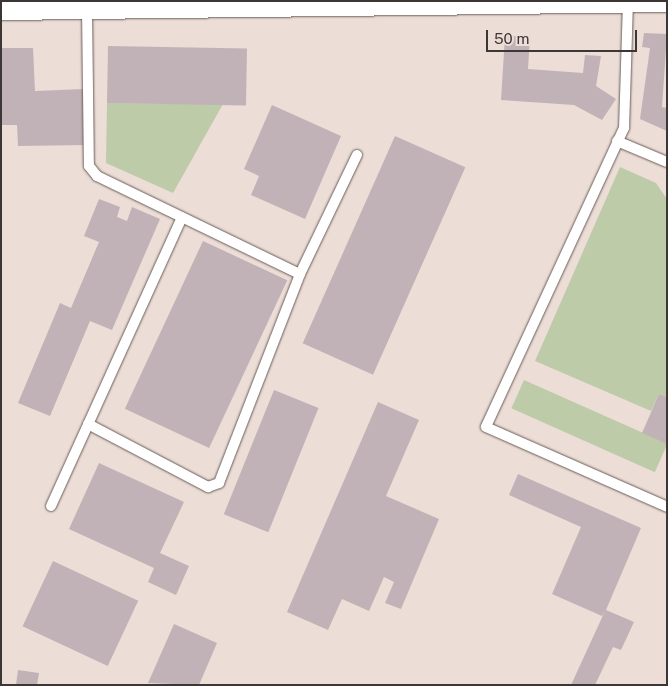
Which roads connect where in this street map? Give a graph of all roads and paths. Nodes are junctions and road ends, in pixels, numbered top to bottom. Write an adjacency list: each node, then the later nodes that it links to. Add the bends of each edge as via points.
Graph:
1 (628, 2): 2 (street); 3 (street); 6 (lane, via 624,128)
2 (667, 2)
3 (470, 3): 4 (street)
4 (88, 9): 5 (street); 9 (lane, via 89,166 97,176)
5 (1, 10)
6 (618, 141): 8 (lane); 13 (lane, via 486,427)
7 (357, 155): 10 (lane)
8 (667, 162)
9 (182, 217): 10 (lane); 11 (lane)
10 (300, 274): 11 (lane, via 218,483 208,487)
11 (88, 424): 12 (lane)
12 (51, 506)
13 (667, 506)

